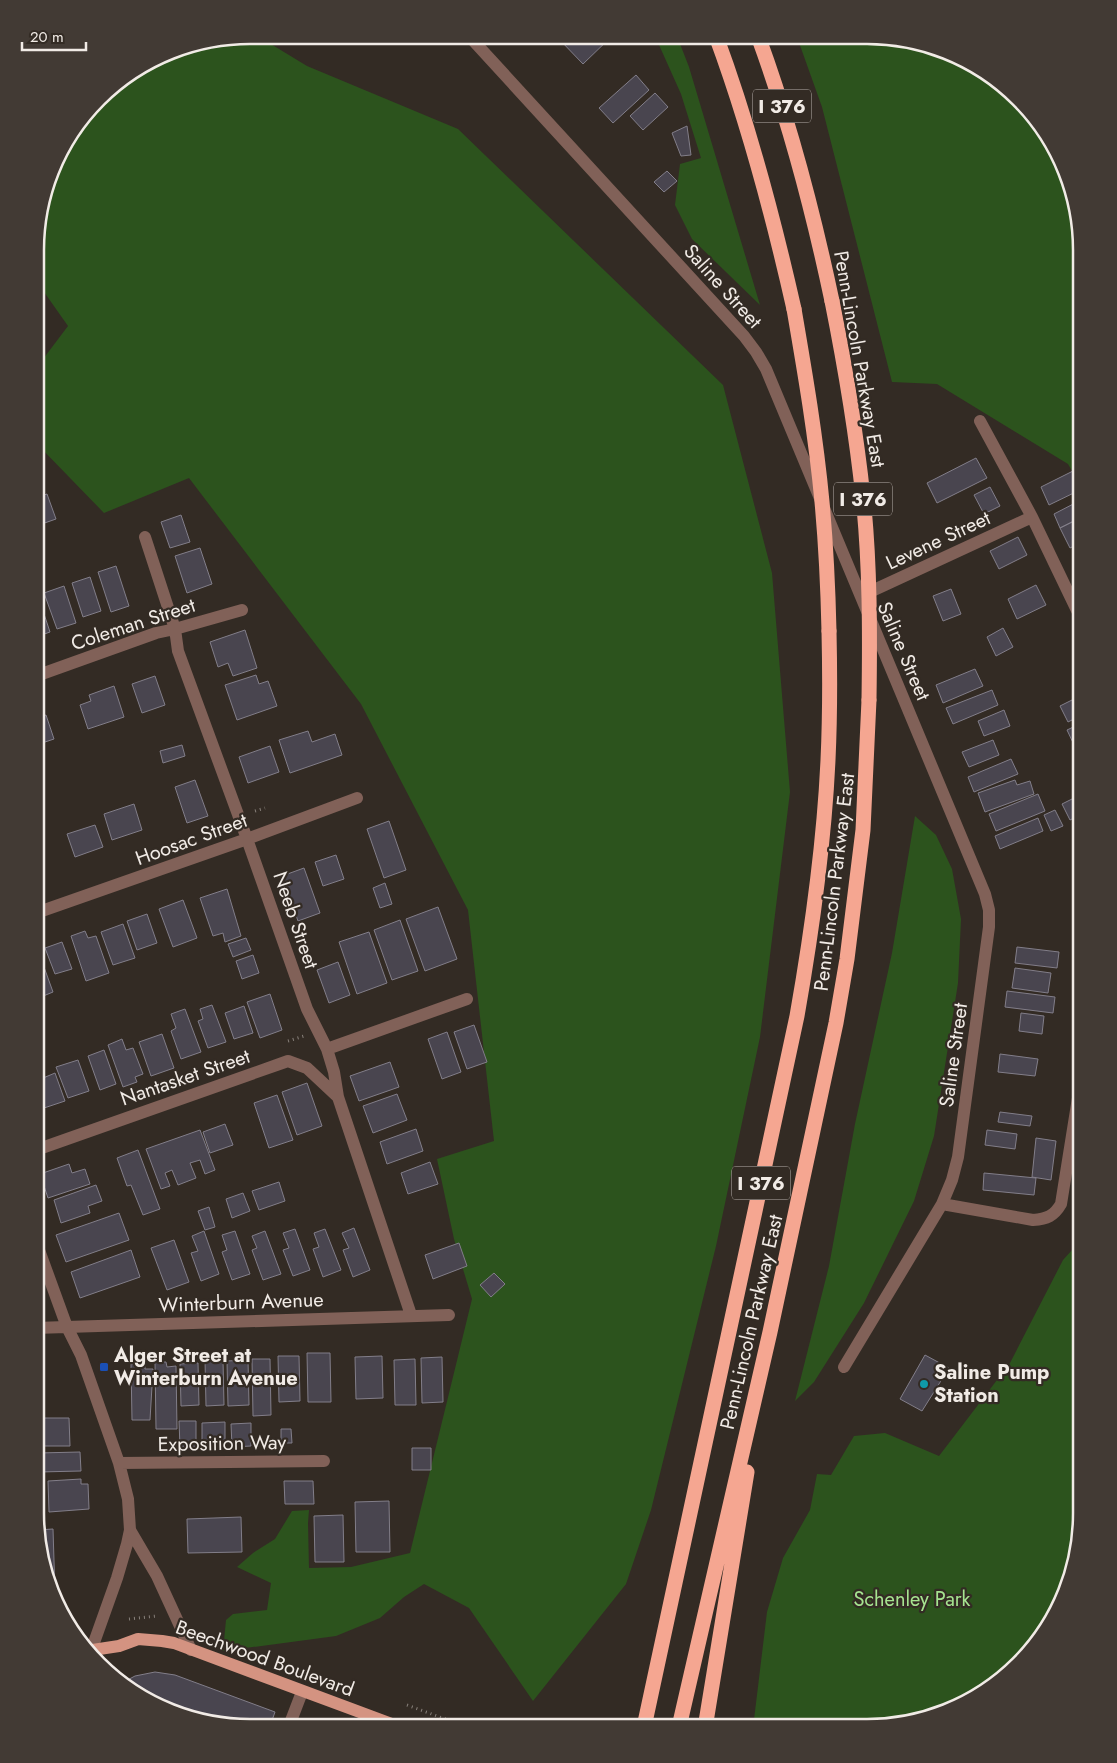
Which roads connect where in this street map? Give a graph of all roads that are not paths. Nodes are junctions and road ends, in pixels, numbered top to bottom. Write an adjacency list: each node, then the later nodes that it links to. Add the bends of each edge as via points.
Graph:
1 (476, 44): 7 (street, Saline Street, via 756,352)
2 (719, 44): 37 (highway, Penn-Lincoln Parkway East / I 376, bridge, via 765,187 794,309 815,437 829,631 827,770 817,889 798,1016)
3 (761, 44): 26 (highway, Penn-Lincoln Parkway East / I 376, bridge, via 803,176 832,301 863,499 870,633 863,830 847,959)
4 (980, 421): 5 (street)
5 (1032, 517): 7 (street, Levene Street); 8 (street)
6 (145, 537): 10 (street, Neeb Street)
7 (861, 596): 20 (street, Saline Street, via 990,910 958,1157)
8 (1073, 602)
9 (242, 610): 10 (street, Coleman Street)
10 (175, 630): 11 (street, Coleman Street, via 156,632); 13 (street, Neeb Street, via 178,651)
11 (44, 673)
12 (357, 798): 13 (street, Hoosac Street)
13 (247, 839): 14 (street, Hoosac Street); 16 (street, Neeb Street, via 307,1009)
14 (44, 911)
15 (467, 999): 16 (street)
16 (326, 1049): 17 (street, Neeb Street)
17 (338, 1097): 19 (street, Nantasket Street, via 307,1068 288,1061); 22 (street, Neeb Street)
18 (1073, 1129): 20 (street, via 1061,1204 1055,1214 1034,1220)
19 (44, 1147)
20 (942, 1204): 27 (street, Saline Street)
21 (44, 1263): 24 (street)
22 (410, 1315): 23 (street, Winterburn Avenue); 24 (street, Winterburn Avenue)
23 (449, 1315)
24 (67, 1326): 25 (street, Winterburn Avenue); 29 (street, via 81,1355)
25 (44, 1327)
26 (770, 1332): 38 (highway, Penn-Lincoln Parkway East / I 376); 39 (highway)
27 (844, 1367)
28 (324, 1461): 29 (street, Exposition Way)
29 (120, 1463): 30 (street, via 128,1499)
30 (130, 1530): 31 (street, via 117,1578); 32 (street, via 157,1576)
31 (92, 1645)
32 (191, 1650): 33 (main road, Beechwood Boulevard, via 162,1641 138,1639); 34 (main road, Beechwood Boulevard)
33 (96, 1651)
34 (302, 1692): 35 (street); 36 (main road, Beechwood Boulevard)
35 (292, 1719)
36 (379, 1719)
37 (646, 1719)
38 (680, 1719)
39 (706, 1719)

